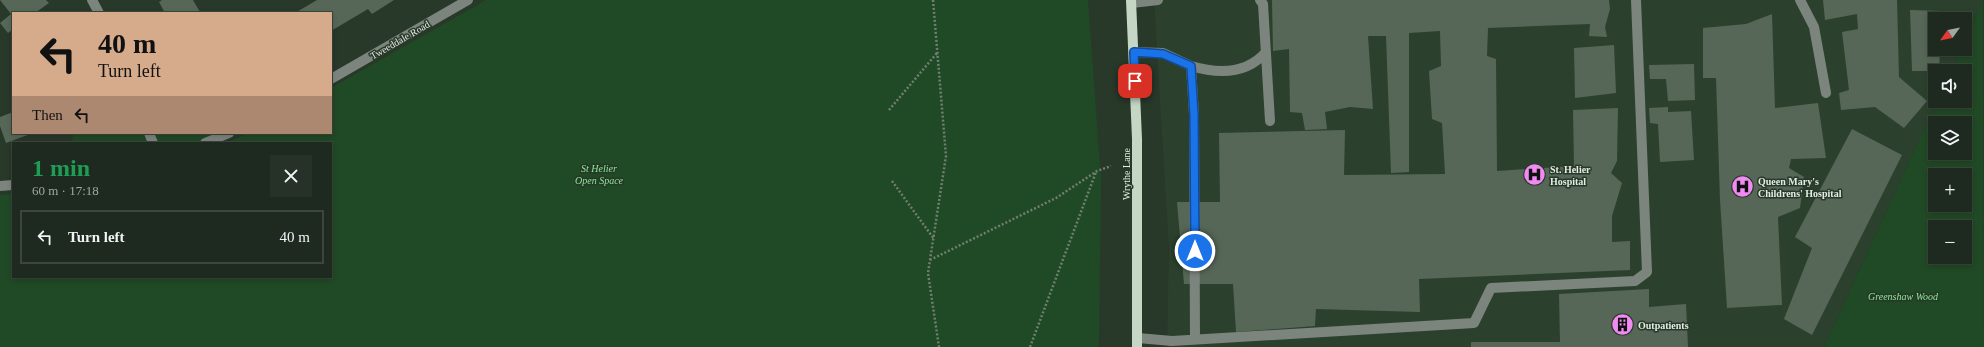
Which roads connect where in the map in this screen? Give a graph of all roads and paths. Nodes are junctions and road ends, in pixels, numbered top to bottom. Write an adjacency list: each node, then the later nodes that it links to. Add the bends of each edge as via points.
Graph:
1 (92, 0): 9 (street)
2 (468, 0): 14 (street, Tweeddale Road)
3 (932, 0): 12 (path)
4 (1158, 0): 8 (street)
5 (1636, 0): 27 (street, via 1647,272 1635,281 1491,288 1474,323)
6 (1800, 0): 15 (street, via 1814,27)
7 (1262, 1): 11 (street)
8 (1132, 2): 10 (main road, Wrythe Lane)
9 (98, 12)
10 (1134, 52): 13 (street, via 1163,54); 28 (main road, Wrythe Lane, via 1138,147)
11 (1266, 52): 13 (street, via 1249,67 1211,72); 17 (street)
12 (937, 53): 16 (path); 25 (path, via 946,156)
13 (1191, 66): 27 (street, via 1194,115)
14 (332, 78)
15 (1826, 93)
16 (888, 110)
17 (1270, 121)
18 (227, 134): 19 (street)
19 (207, 142)
20 (1111, 166): 21 (path)
21 (1096, 171): 26 (path, via 1056,198); 30 (path)
22 (892, 181): 25 (path)
23 (12, 185): 24 (street)
24 (0, 186)
25 (934, 240): 26 (path)
26 (930, 260): 29 (path, via 928,273)
27 (1195, 339): 28 (street)
28 (1138, 342)
29 (939, 347)
30 (1030, 347)

